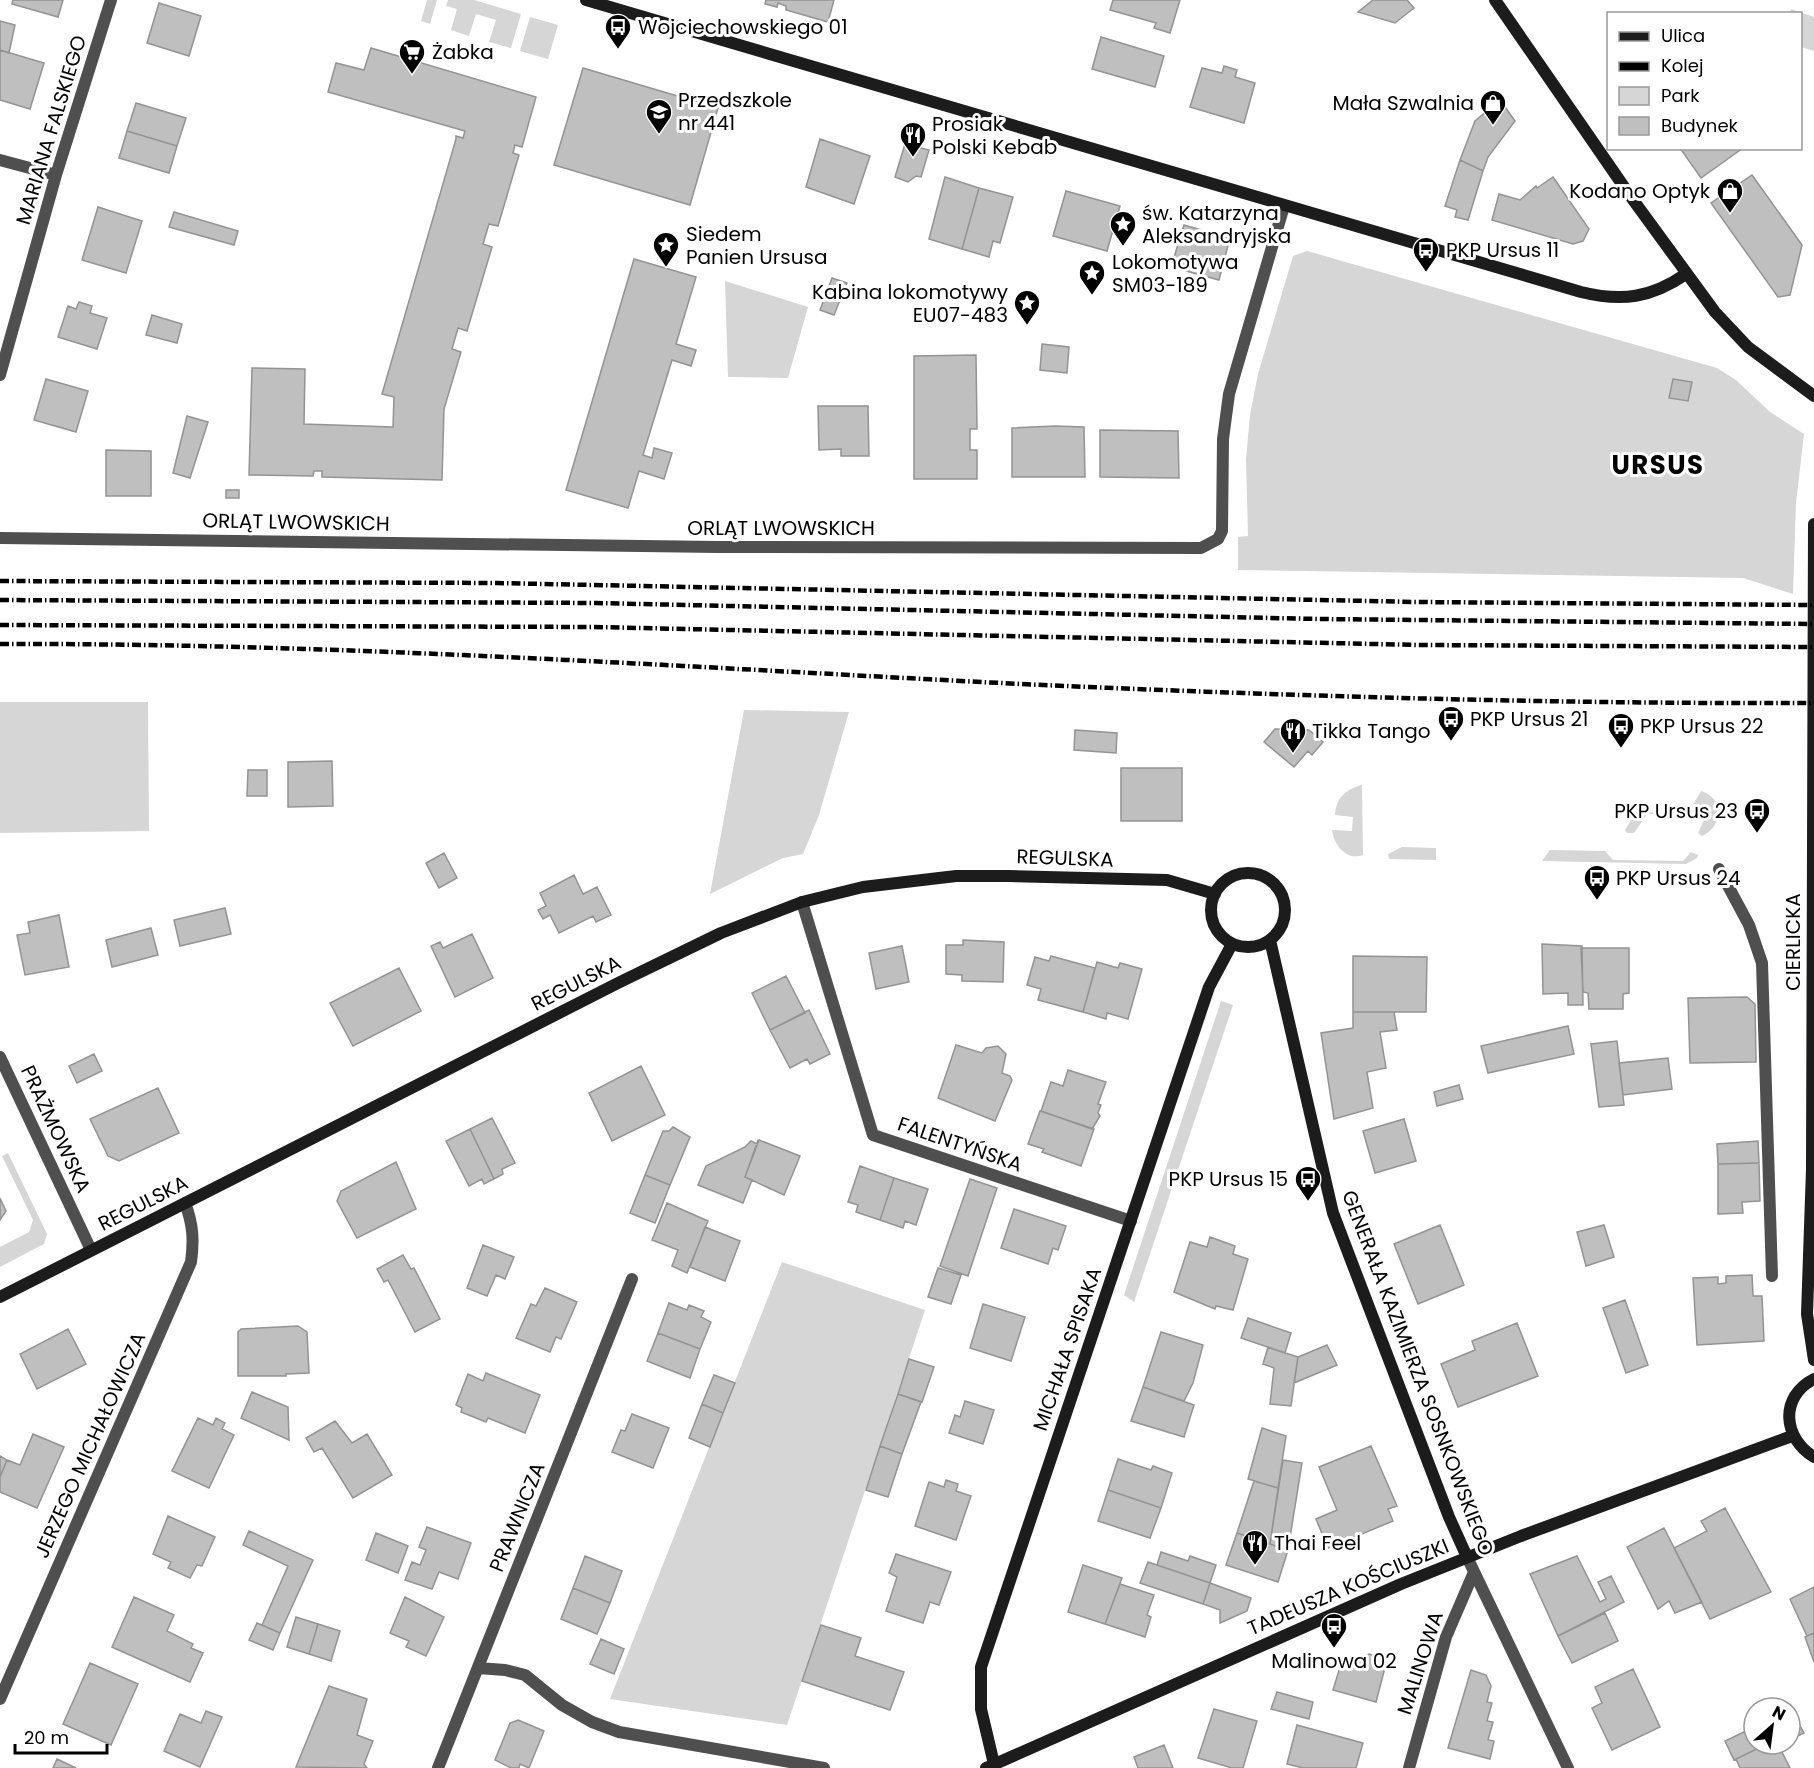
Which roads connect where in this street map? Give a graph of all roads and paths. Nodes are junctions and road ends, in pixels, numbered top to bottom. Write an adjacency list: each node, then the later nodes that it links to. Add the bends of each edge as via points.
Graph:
1 (111, 0): 5 (street, MARIANA FALSKIEGO)
2 (586, 0): 6 (street)
3 (1495, 0): 7 (street)
4 (0, 160): 5 (street)
5 (57, 175): 8 (street, MARIANA FALSKIEGO)
6 (1284, 206): 7 (street, via 1592,295 1646,295); 11 (street, ORLĄT LWOWSKICH, via 1229,394 1223,439 1222,531 1218,539 1201,548 718,547)
7 (1686, 274): 9 (street, via 1760,358)
8 (0, 375)
9 (1814, 396)
10 (1814, 524): 24 (street, CIERLICKA, via 1812,1169 1807,1314)
11 (0, 538)
12 (1719, 869): 21 (street, via 1749,925 1762,963)
13 (1215, 894): 14 (street, REGULSKA, via 1167,880 956,876 863,887); 15 (street, via 1236,875 1256,874 1267,879 1276,887 1285,909 1284,920); 16 (street, via 1213,922)
14 (802, 902): 18 (street, REGULSKA, via 721,933 620,982); 19 (street, FALENTYŃSKA, via 873,1136)
15 (1270, 940): 16 (street, via 1252,947); 28 (street, GENERAŁA KAZIMIERZA SOSNKOWSKIEGO, via 1333,1214)
16 (1232, 944): 19 (street, MICHAŁA SPISAKA, via 1209,987)
17 (0, 1057): 20 (street, PRAŻMOWSKA)
18 (185, 1203): 20 (street, REGULSKA); 31 (street, JERZEGO MICHAŁOWICZA, via 194,1240 191,1262)
19 (1131, 1221): 32 (street, MICHAŁA SPISAKA, via 981,1667 981,1709)
20 (91, 1250): 23 (street, REGULSKA)
21 (1772, 1276)
22 (632, 1280): 30 (street, PRAWNICZA)
23 (0, 1297)
24 (1814, 1360)
25 (1814, 1379): 26 (street, via 1795,1394 1789,1407)
26 (1792, 1436): 27 (street, via 1802,1450); 28 (street, TADEUSZA KOŚCIUSZKI)
27 (1814, 1457)
28 (1467, 1557): 29 (street, GENERAŁA KAZIMIERZA SOSNKOWSKIEGO); 32 (street, TADEUSZA KOŚCIUSZKI)
29 (1474, 1572): 35 (street, MALINOWA, via 1446,1637); 36 (street, GENERAŁA KAZIMIERZA SOSNKOWSKIEGO)
30 (478, 1668): 33 (street, PRAWNICZA); 34 (street, via 525,1676 562,1705 620,1732)
31 (0, 1699)
32 (990, 1766)
33 (438, 1768)
34 (824, 1768)
35 (1409, 1768)
36 (1568, 1768)

